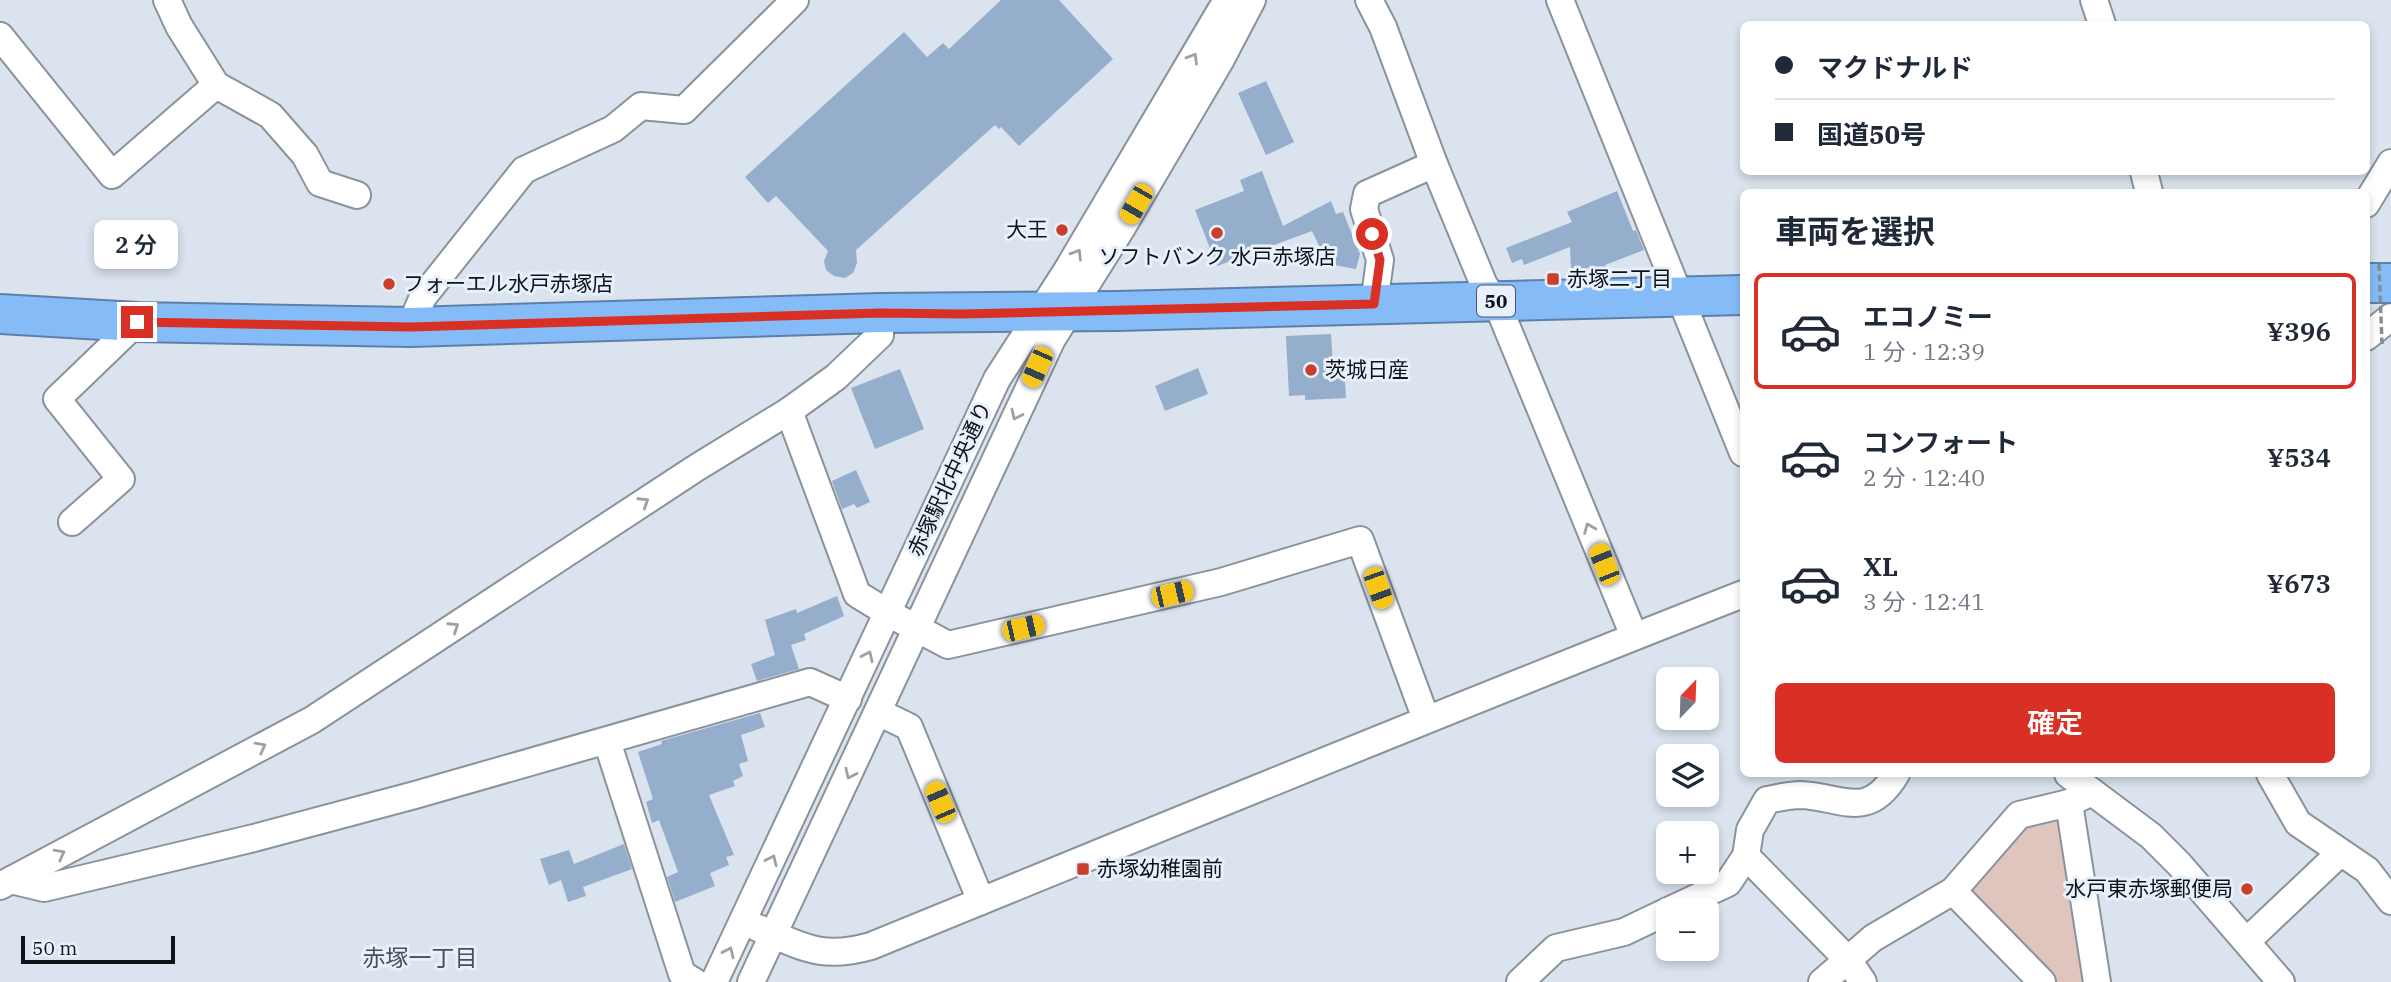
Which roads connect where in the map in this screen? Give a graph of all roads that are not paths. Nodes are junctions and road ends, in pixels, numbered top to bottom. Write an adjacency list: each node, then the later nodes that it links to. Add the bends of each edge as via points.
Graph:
1 (167, 0): 10 (street)
2 (795, 0): 23 (street, via 684,110 642,106 613,129 524,170 423,297)
3 (1229, 0): 19 (street, 赤塚駅北中央通り, one-way to 3)
4 (1252, 0): 19 (street, 赤塚駅北中央通り, via 1123,226)
5 (1369, 0): 12 (street)
6 (1560, 0): 16 (street)
7 (2094, 0): 8 (street)
8 (2101, 21)
9 (0, 36): 10 (street, via 112,175)
10 (216, 85): 13 (street, via 270,116 305,155 320,183)
11 (2391, 163): 14 (street)
12 (1434, 164): 17 (street, via 1484,285); 18 (street, via 1367,194 1363,209 1380,260)
13 (357, 195)
14 (2370, 197)
15 (1740, 295): 16 (highway, 50)
16 (1681, 296): 17 (highway, 50); 25 (street)
17 (1496, 301): 18 (highway, 50); 30 (street, one-way to 17)
18 (1374, 304): 19 (highway, 50)
19 (1054, 311): 20 (highway, 50); 28 (street, 赤塚駅北中央通り, via 997,379); 29 (street, 赤塚駅北中央通り, one-way to 29, via 1037,367)
20 (880, 313): 23 (highway, 50); 24 (street, via 880,335 836,377)
21 (0, 314): 22 (highway, 50)
22 (137, 322): 23 (highway, 50); 26 (street, via 57,399 121,479)
23 (410, 327)
24 (789, 411): 28 (street, via 858,594); 41 (street, one-way to 24, via 312,720)
25 (1740, 445)
26 (72, 522)
27 (1740, 595): 30 (street)
28 (888, 613): 29 (street); 31 (street, 赤塚駅北中央通り, one-way to 28)
29 (918, 630): 32 (street, 赤塚駅北中央通り); 33 (street, via 948,645 1221,582 1360,540)
30 (1634, 636): 33 (street)
31 (848, 699): 34 (street, via 810,682); 47 (street, 赤塚駅北中央通り, one-way to 31)
32 (878, 712): 44 (street, via 909,727); 48 (street, 赤塚駅北中央通り, one-way to 48)
33 (1426, 719): 44 (street)
34 (607, 741): 41 (street, via 254,838 44,888); 51 (street, via 682,974)
35 (1894, 777): 40 (street, via 1873,798 1851,804 1800,795 1767,800 1750,831)
36 (2070, 777): 38 (street)
37 (2272, 777): 39 (street, via 2298,823)
38 (2081, 797): 42 (street, via 2019,815); 49 (street, via 2151,836); 58 (street)
39 (2340, 853): 45 (street, via 2367,870); 49 (street)
40 (1746, 856): 43 (street, via 1728,883); 50 (street)
41 (5, 883)
42 (1953, 891): 50 (street, via 1873,939); 57 (street)
43 (1696, 898)
44 (981, 901): 48 (street, via 848,953 813,951)
45 (2391, 901)
46 (1656, 917): 54 (street, via 1623,932 1556,948)
47 (743, 922): 48 (street); 52 (street, 赤塚駅北中央通り, one-way to 47)
48 (773, 934): 53 (street, 赤塚駅北中央通り)
49 (2247, 941): 59 (street)
50 (1848, 960): 55 (street); 56 (street)
51 (695, 982)
52 (714, 982)
53 (751, 982)
54 (1520, 982)
55 (1822, 982)
56 (1863, 982)
57 (2042, 982)
58 (2097, 982)
59 (2281, 982)

